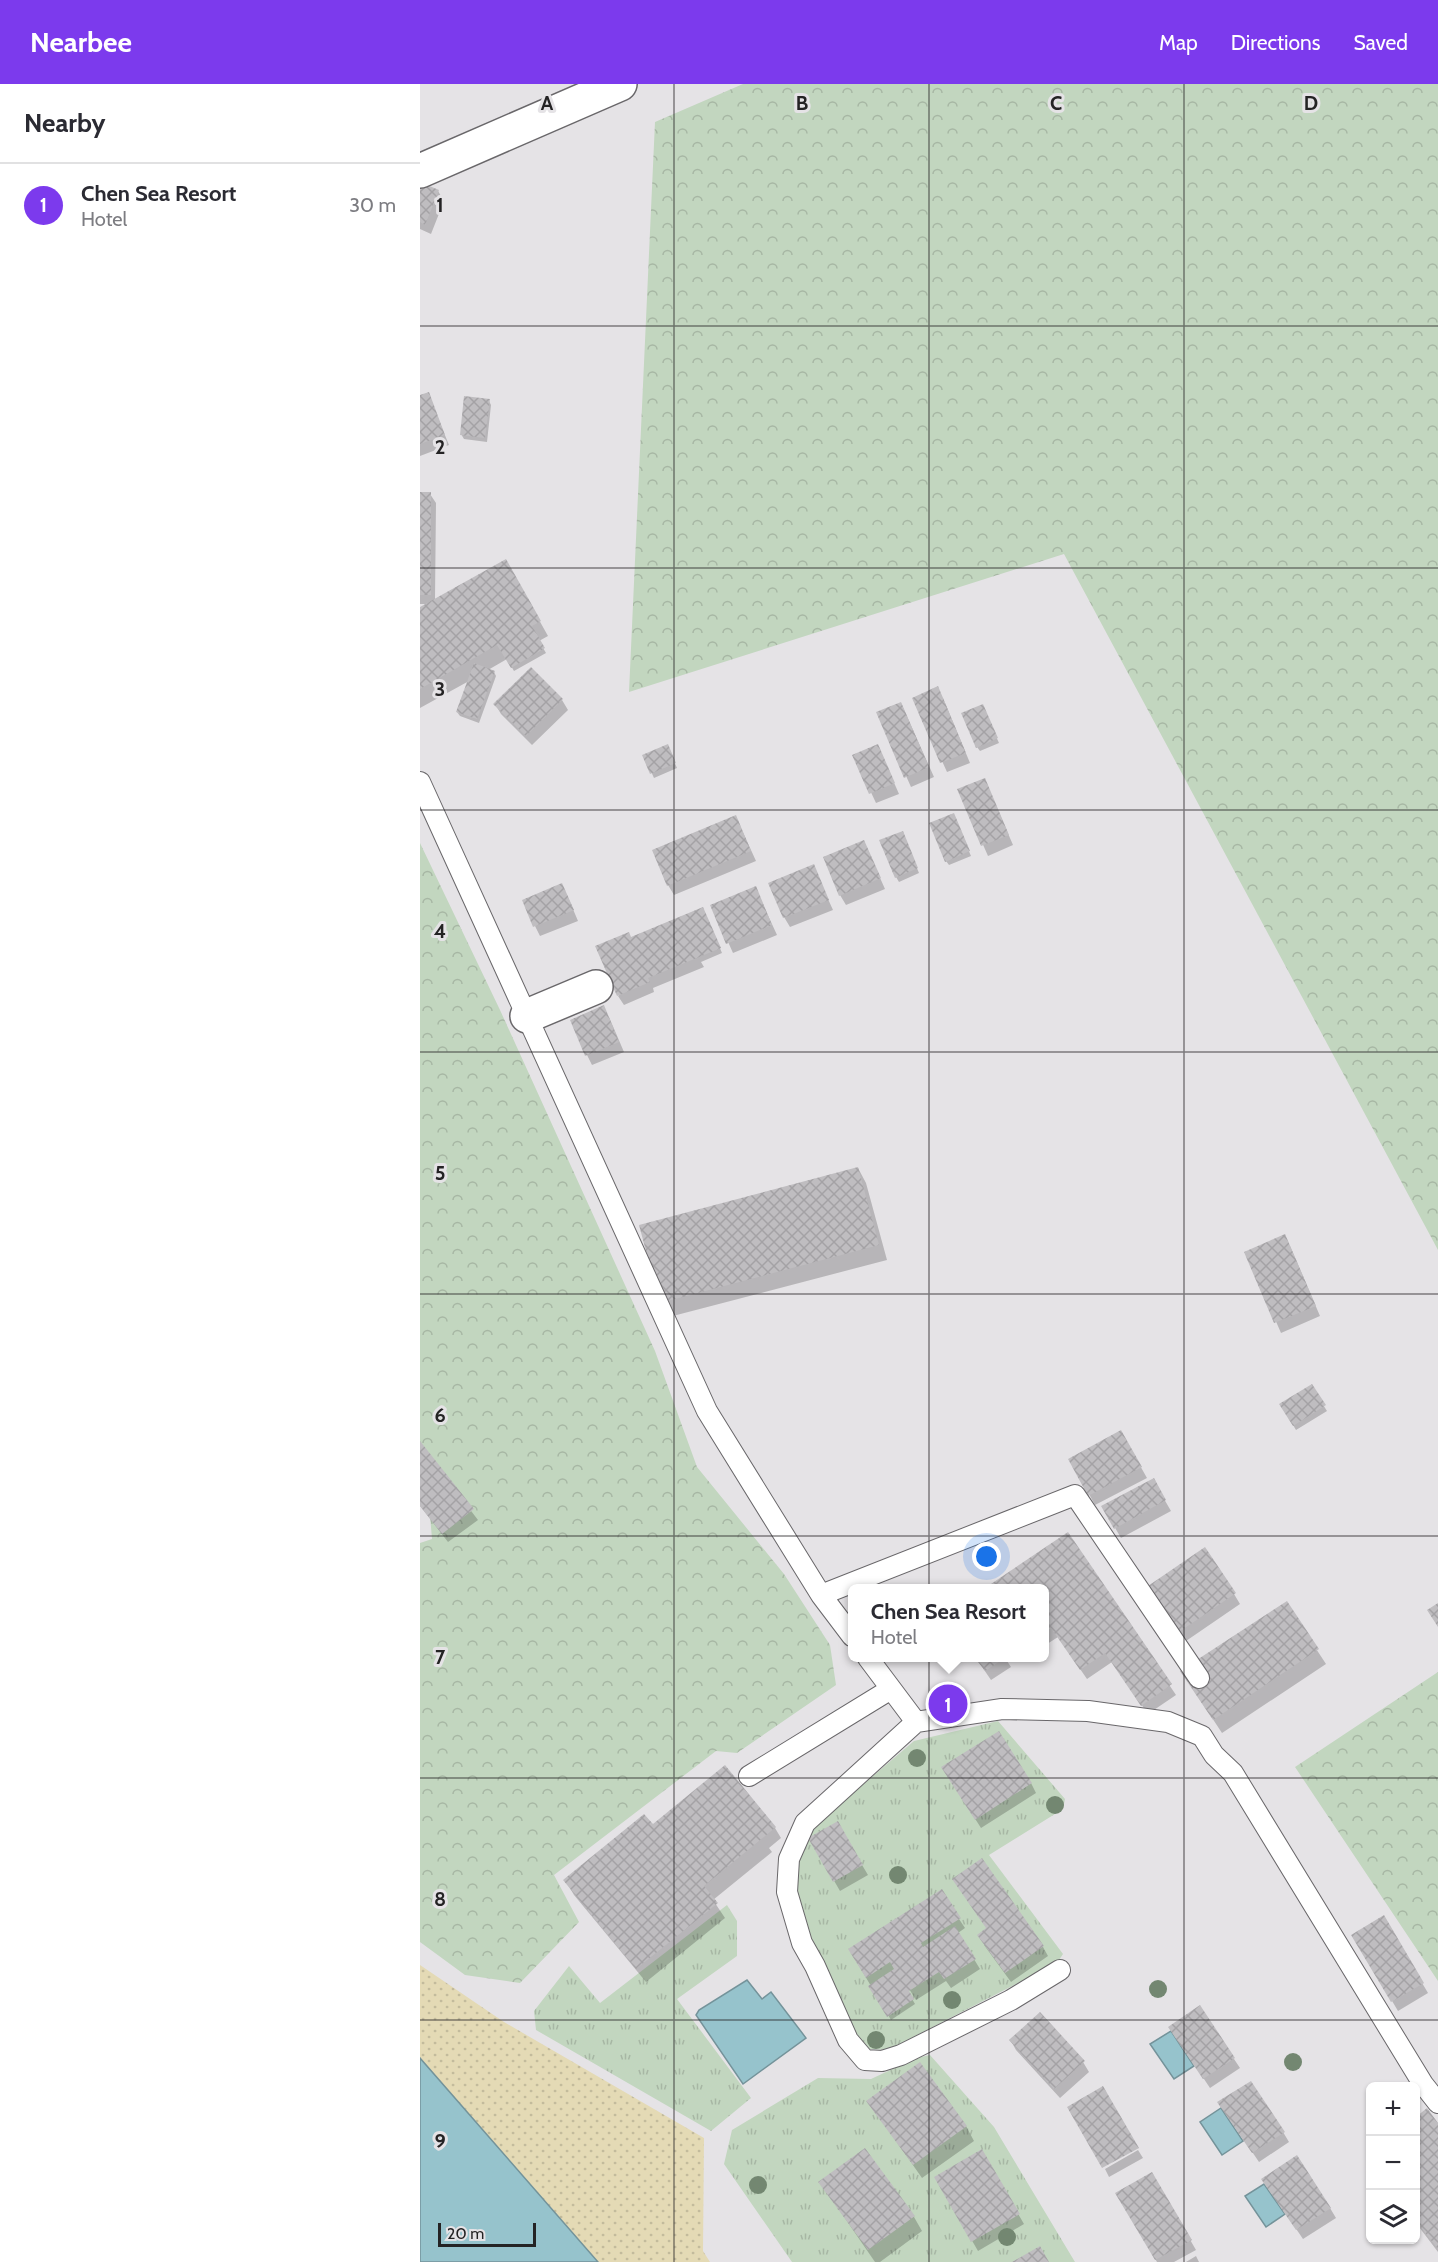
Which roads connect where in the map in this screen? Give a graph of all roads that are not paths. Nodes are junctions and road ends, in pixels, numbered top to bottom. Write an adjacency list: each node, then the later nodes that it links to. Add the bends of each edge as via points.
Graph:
1 (620, 84): 2 (street)
2 (420, 171)
3 (420, 782): 5 (lane)
4 (596, 987): 5 (street)
5 (527, 1016): 8 (lane, via 707,1411)
6 (848, 1584): 8 (lane)
7 (849, 1584): 11 (lane, via 1074,1495)
8 (821, 1595): 9 (lane)
9 (848, 1631)
10 (871, 1662): 12 (lane)
11 (1199, 1678)
12 (891, 1689): 13 (lane); 14 (lane)
13 (916, 1722): 15 (lane, via 805,1823 789,1859 788,1892 802,1943 848,2040 865,2060 882,2061 901,2055 1011,2000); 16 (lane, via 1002,1709 1089,1711 1168,1722 1202,1737 1233,1773)
14 (749, 1776)
15 (1060, 1970)
16 (1438, 2103)

